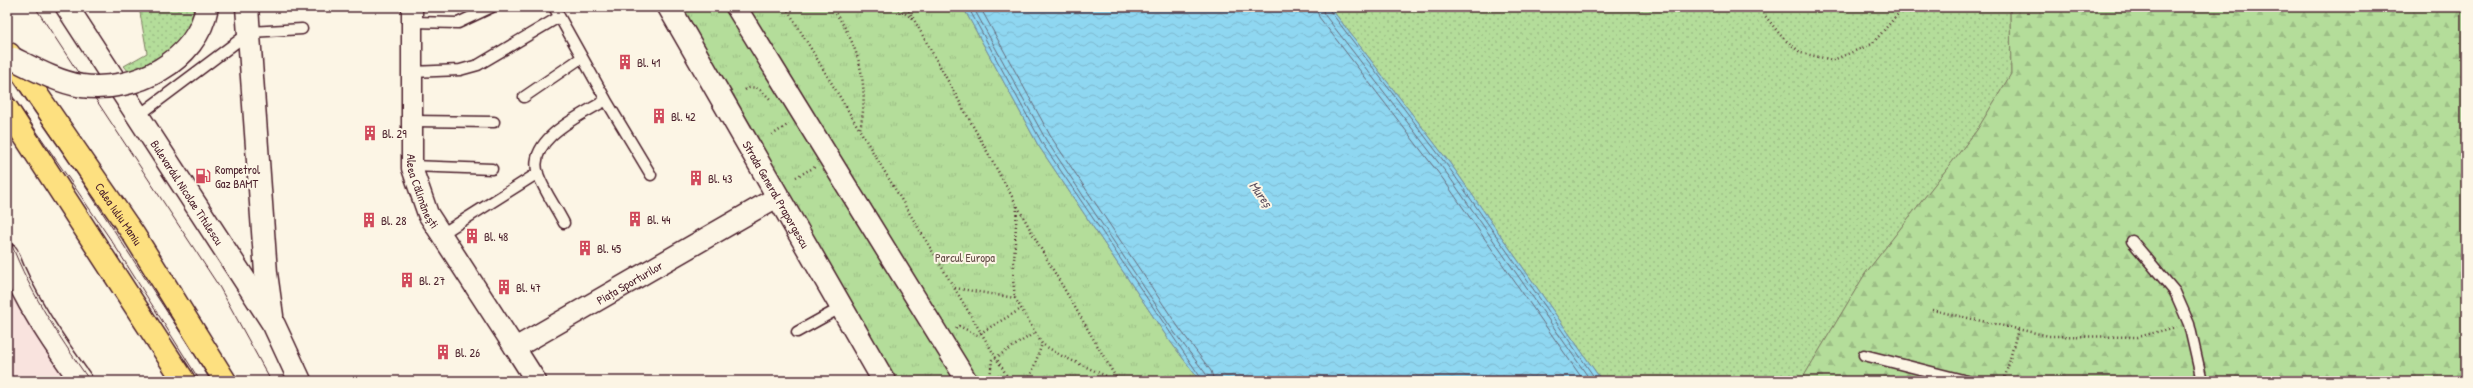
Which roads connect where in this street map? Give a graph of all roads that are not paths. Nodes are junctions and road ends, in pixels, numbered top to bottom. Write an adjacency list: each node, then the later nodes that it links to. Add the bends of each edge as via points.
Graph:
1 (67, 7): 18 (street, Bulevardul Nicolae Titulescu)
2 (207, 7): 12 (street, bridge, via 201,28 184,50 162,69 137,81 112,86 77,85 53,77)
3 (247, 7): 11 (street)
4 (492, 7): 8 (lane, Aleea Călimănești, via 458,23)
5 (554, 7): 9 (lane)
6 (669, 7): 25 (street, Strada General Praporgescu)
7 (736, 7): 41 (street)
8 (412, 15): 14 (street, Aleea Călimănești)
9 (559, 17): 13 (lane); 14 (lane, via 478,65 460,70)
10 (302, 29): 11 (lane)
11 (250, 32): 18 (lane); 31 (street, via 266,273)
12 (11, 55): 37 (main road, Calea Iuliu Maniu, via 134,235)
13 (581, 58): 15 (lane); 16 (lane)
14 (412, 72): 19 (street, Aleea Călimănești)
15 (524, 97)
16 (606, 100): 23 (lane, via 546,139 536,161); 24 (lane)
17 (7, 109): 36 (main road)
18 (138, 116): 31 (street, Bulevardul Nicolae Titulescu)
19 (412, 121): 20 (lane); 21 (street, Aleea Călimănești)
20 (494, 122)
21 (412, 166): 22 (lane); 27 (street, Aleea Călimănești, via 420,198)
22 (492, 169)
23 (538, 173): 26 (lane); 27 (lane, Aleea Călimănești)
24 (651, 175)
25 (777, 197): 30 (street, Strada General Praporgescu); 33 (street, Piața Sporturilor)
26 (564, 223)
27 (440, 235): 33 (street, Aleea Călimănești)
28 (2132, 241): 43 (lane, via 2175,292 2190,324)
29 (7, 255): 35 (street, via 24,292)
30 (842, 307): 32 (lane); 40 (street, Strada General Praporgescu)
31 (274, 325): 38 (street, Bulevardul Nicolae Titulescu)
32 (797, 332)
33 (515, 348): 39 (street)
34 (1864, 355): 42 (lane)
35 (80, 381)
36 (184, 381)
37 (225, 381)
38 (300, 381)
39 (536, 381)
40 (884, 381)
41 (967, 381)
42 (1967, 381)
43 (2202, 381)

